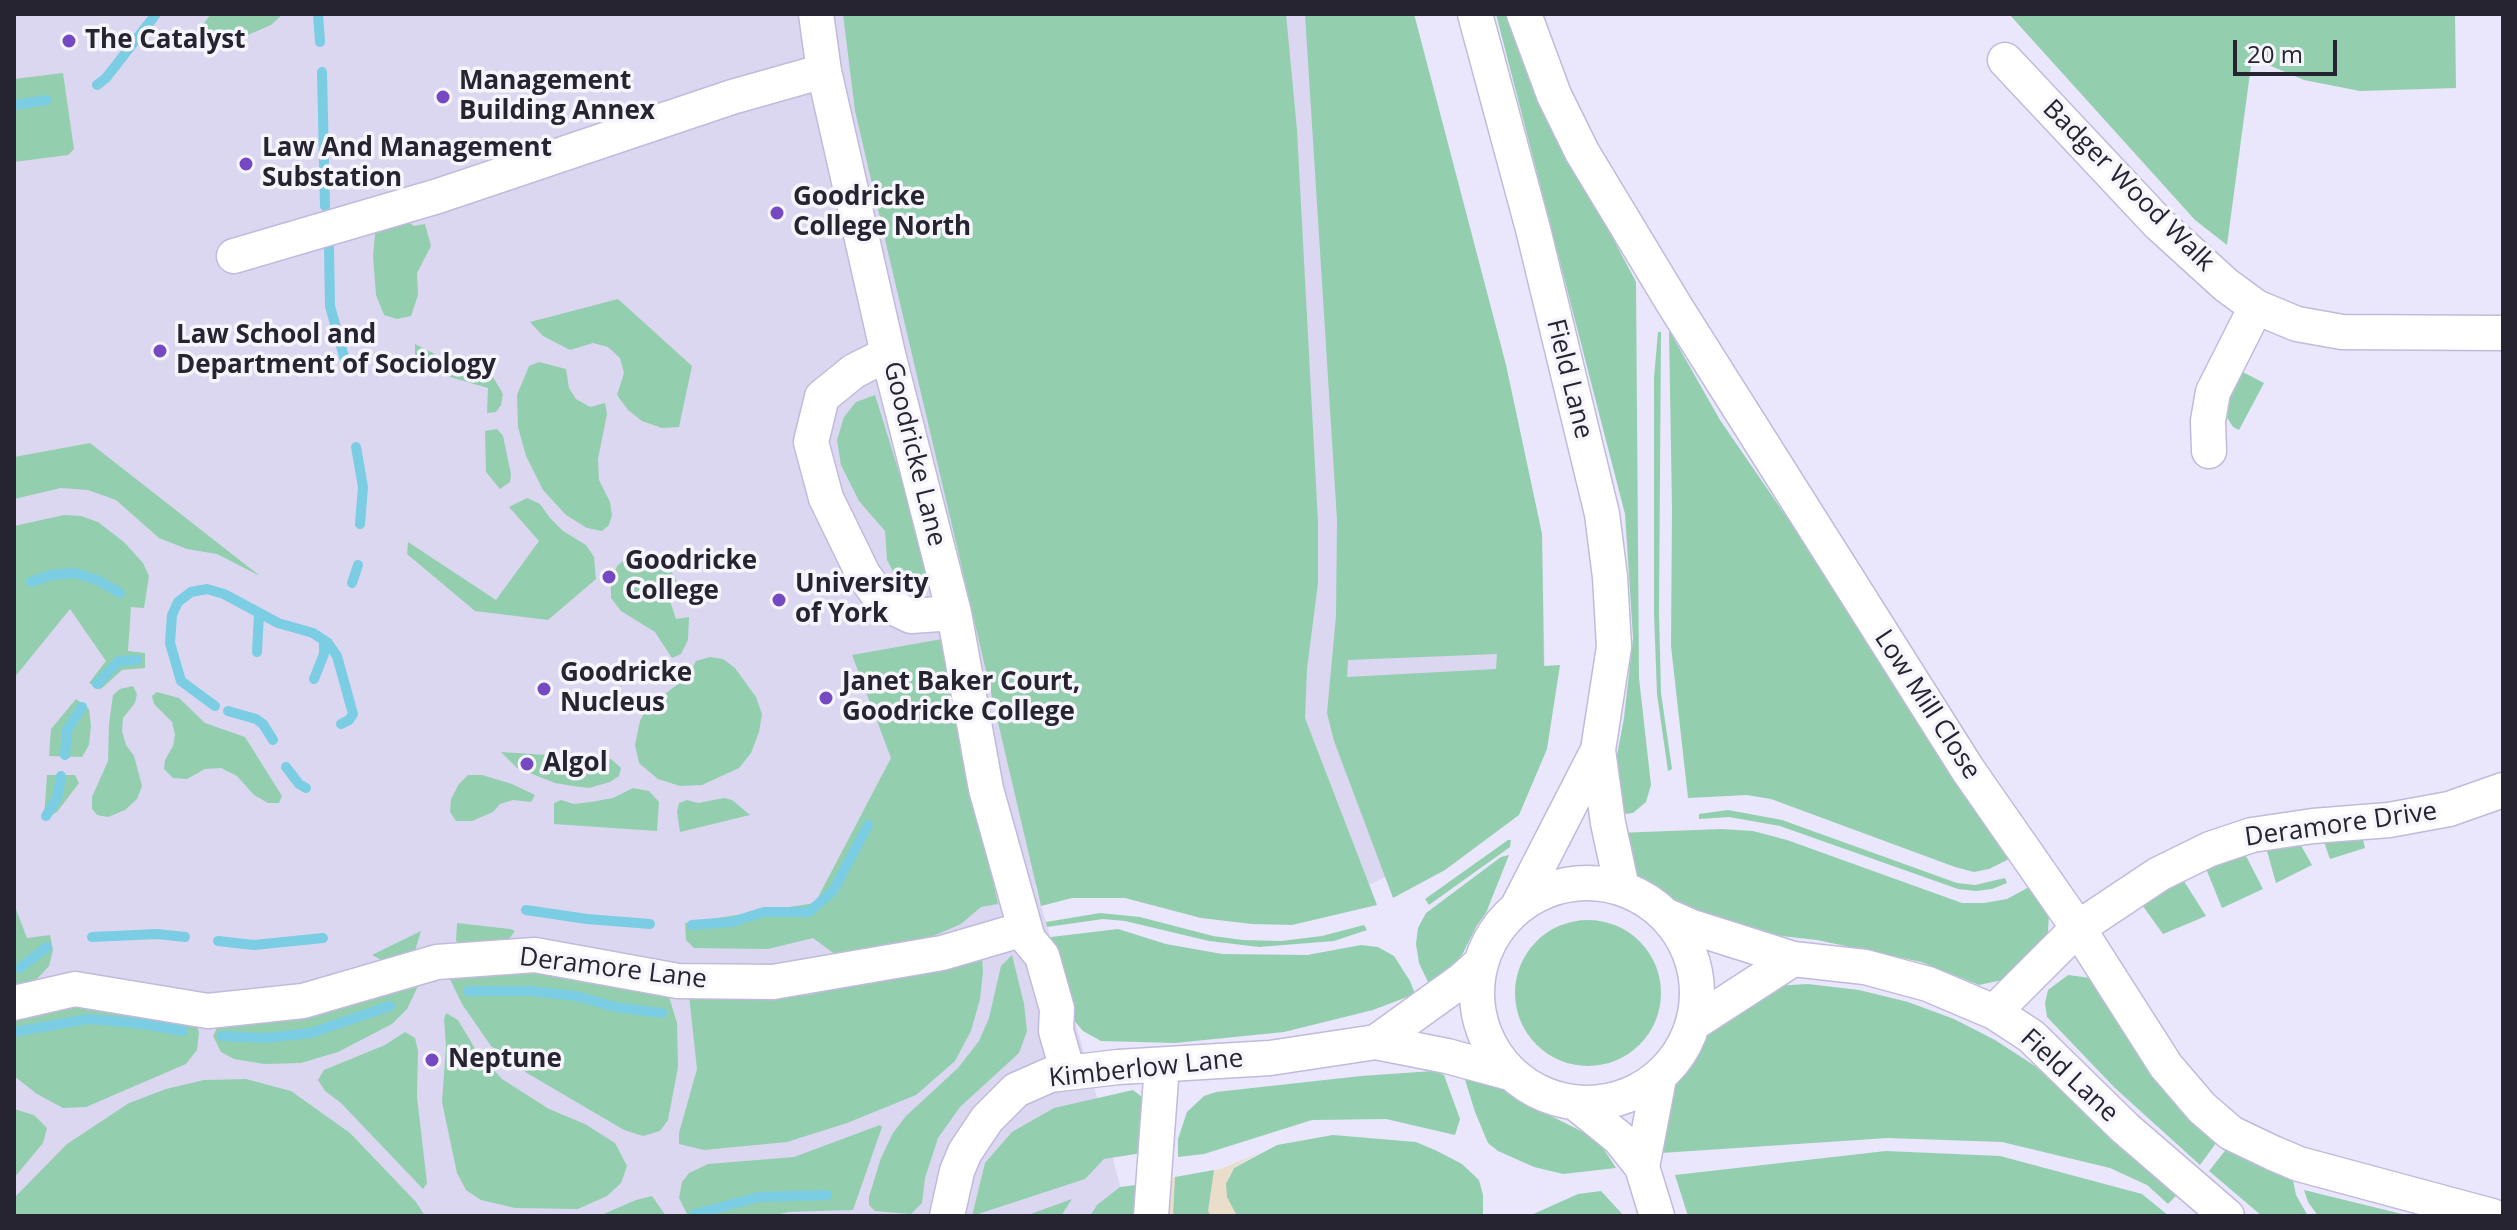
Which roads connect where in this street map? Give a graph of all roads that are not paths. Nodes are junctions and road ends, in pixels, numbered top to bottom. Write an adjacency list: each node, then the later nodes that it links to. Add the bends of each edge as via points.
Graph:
1 (816, 14): 5 (street, Goodricke Lane)
2 (1475, 14): 12 (street, Field Lane, via 1602,514 1614,647)
3 (1524, 14): 17 (street, Low Mill Close, via 1582,152 1675,306 1968,770)
4 (2005, 60): 7 (street, Badger Wood Walk, via 2159,224)
5 (824, 71): 6 (street, via 729,82 426,199); 9 (street, Goodricke Lane)
6 (234, 256)
7 (2256, 307): 8 (street, Badger Wood Walk, via 2297,324 2342,332); 10 (street, via 2213,392)
8 (2503, 333)
9 (888, 354): 11 (street, Goodricke Lane); 11 (street, via 854,371 822,397 811,442 826,498 863,574 884,603 911,616)
10 (2209, 451)
11 (954, 613): 18 (street, Goodricke Lane, via 986,789)
12 (1598, 750): 14 (street, Field Lane); 15 (street, Field Lane)
13 (2503, 790): 17 (street, Deramore Drive, via 2449,809 2226,842 2159,874)
14 (1622, 888): 15 (street, Field Lane, via 1600,883 1557,886); 16 (street, Field Lane)
15 (1518, 906): 20 (street, Field Lane, via 1491,938)
16 (1667, 916): 19 (street, Field Lane); 23 (street, Field Lane, via 1694,966)
17 (2078, 928): 22 (street, Deramore Drive); 35 (street, Low Mill Close, via 2166,1066 2231,1133 2299,1164)
18 (1026, 934): 21 (street, Deramore Lane, via 773,982 678,981 535,955 437,962 303,1001 208,1011 75,989); 26 (street, Goodricke Lane, via 1025,959 1042,1015 1056,1031)
19 (1793, 959): 22 (street, Field Lane, via 1865,967 1928,984); 23 (street)
20 (1480, 964): 24 (street, Kimberlow Lane); 27 (street, Field Lane, via 1481,1023 1492,1050)
21 (14, 1003)
22 (1994, 1012): 34 (street, Field Lane, via 2031,1036 2125,1128)
23 (1694, 1023): 28 (street, Field Lane, via 1674,1062)
24 (1376, 1042): 25 (street, Kimberlow Lane, via 1270,1058); 27 (street, Kimberlow Lane)
25 (1162, 1065): 26 (street, Kimberlow Lane); 32 (street)
26 (1068, 1072): 31 (street, Kimberlow Lane, via 1016,1090 987,1119 957,1171)
27 (1510, 1073): 29 (street, Field Lane, via 1530,1089)
28 (1659, 1078): 29 (street, Field Lane, via 1634,1094); 30 (street)
29 (1577, 1104): 30 (street, via 1619,1138)
30 (1642, 1167): 33 (street)
31 (947, 1216)
32 (1151, 1216)
33 (1657, 1216)
34 (2227, 1216)
35 (2492, 1216)

